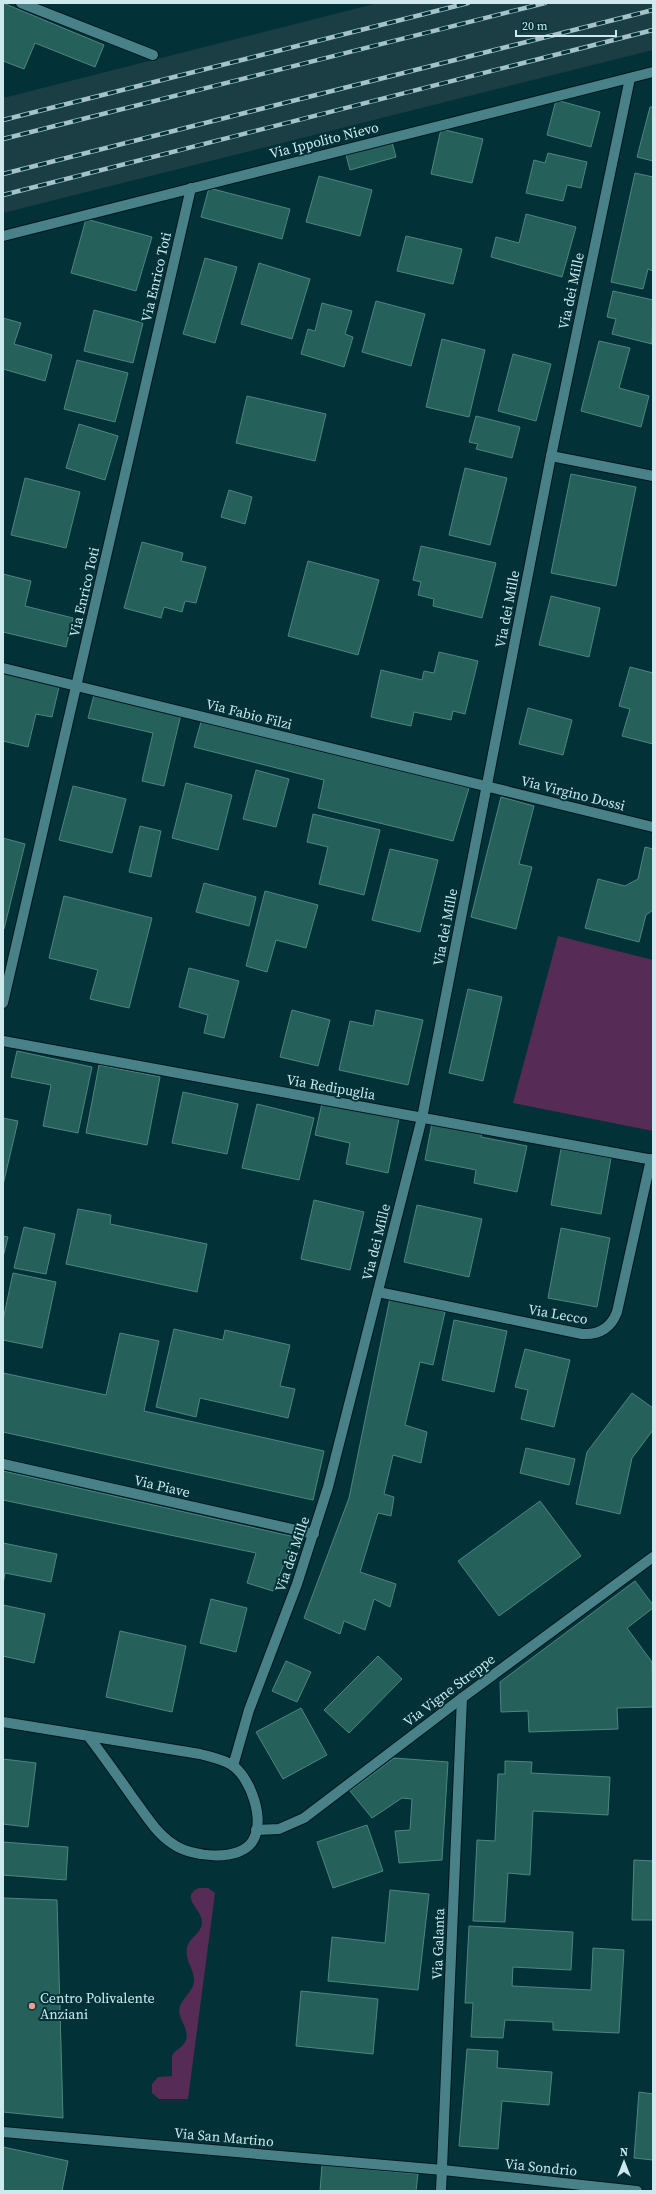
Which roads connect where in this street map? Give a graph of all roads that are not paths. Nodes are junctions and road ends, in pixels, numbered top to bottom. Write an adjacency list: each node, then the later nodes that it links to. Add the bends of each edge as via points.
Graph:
1 (21, 3): 2 (street)
2 (153, 55)
3 (653, 72): 4 (street, Via Ippolito Nievo)
4 (630, 78): 5 (street, Via Ippolito Nievo); 7 (street, Via dei Mille)
5 (191, 188): 6 (street, Via Ippolito Nievo); 10 (street, Via Enrico Toti)
6 (3, 236)
7 (551, 456): 8 (street); 11 (street, Via dei Mille)
8 (653, 476)
9 (3, 668): 10 (street, Via Fabio Filzi)
10 (77, 686): 11 (street, Via Fabio Filzi); 13 (street, Via Enrico Toti)
11 (487, 787): 12 (street, Via Virgino Dossi); 15 (street, Via dei Mille)
12 (653, 827)
13 (3, 1003)
14 (3, 1041): 15 (street, Via Redipuglia)
15 (422, 1118): 16 (street, Via Redipuglia); 17 (street, Via dei Mille)
16 (652, 1159): 17 (street, Via Lecco, via 617,1312 610,1325 595,1334 582,1334)
17 (378, 1292): 19 (street, Via dei Mille)
18 (3, 1464): 19 (street, Via Piave)
19 (314, 1534): 24 (street, Via dei Mille, via 249,1710)
20 (653, 1557): 21 (street, Via Vigne Streppe)
21 (462, 1698): 25 (street, Via Vigne Streppe, via 304,1818 279,1829); 27 (street, Via Galanta)
22 (3, 1722): 23 (street)
23 (89, 1737): 24 (street, via 200,1754); 25 (street, via 154,1826 174,1846 200,1854 233,1853 248,1846)
24 (233, 1766): 25 (street, via 248,1785 256,1803)
25 (256, 1830)
26 (3, 2132): 27 (street, Via San Martino)
27 (443, 2170): 28 (street, Via Galanta); 29 (street, Via Sondrio)
28 (441, 2191)
29 (636, 2191)

